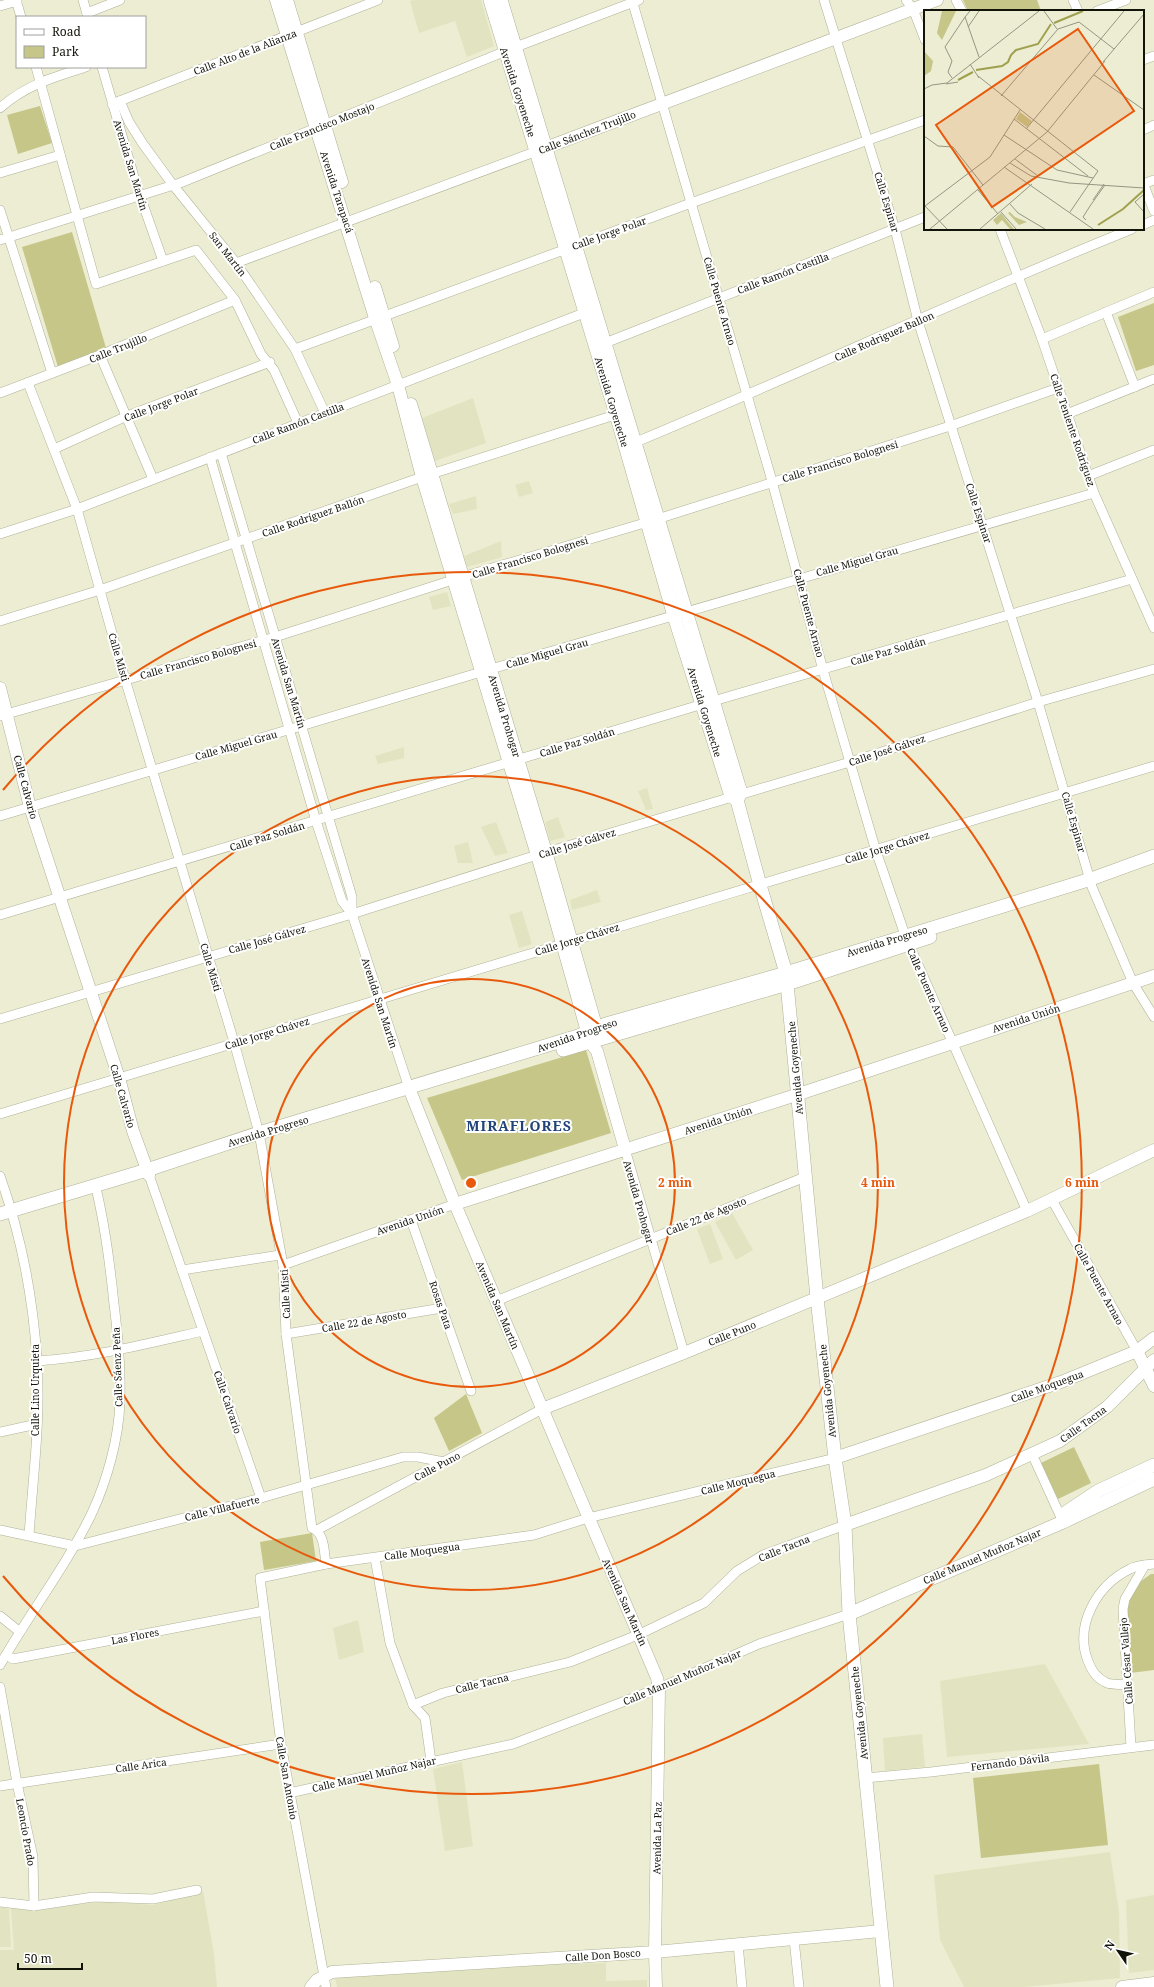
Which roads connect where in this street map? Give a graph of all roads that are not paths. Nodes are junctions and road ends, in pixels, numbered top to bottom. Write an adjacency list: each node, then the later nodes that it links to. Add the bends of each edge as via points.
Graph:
1 (83, 0): 20 (street)
2 (120, 0): 20 (street)
3 (276, 0): 22 (street, Avenida Tarapacá)
4 (287, 0): 22 (street, Avenida Tarapacá)
5 (378, 0): 22 (street, Calle Alto de la Alianza)
6 (490, 0): 25 (main road, Avenida Goyeneche)
7 (501, 0): 25 (main road, Avenida Goyeneche)
8 (824, 0): 23 (street, Calle Espinar)
9 (937, 0): 15 (street, Calle Sánchez Trujillo)
10 (956, 0): 17 (street)
11 (1073, 0): 18 (street)
12 (1126, 0): 19 (street)
13 (17, 1): 16 (street); 21 (street)
14 (635, 1): 25 (street, Calle Francisco Mostajo); 33 (street, Calle Puente Arnao)
15 (911, 3): 23 (street, Calle Sánchez Trujillo); 24 (street)
16 (0, 6)
17 (961, 10)
18 (1078, 10)
19 (1100, 10)
20 (87, 15)
21 (21, 16)
22 (292, 34): 32 (street, Calle Alto de la Alianza); 36 (street, Avenida Tarapacá)
23 (835, 37): 33 (street, Calle Sánchez Trujillo); 39 (street, Calle Espinar)
24 (924, 37)
25 (510, 50): 36 (street, Calle Francisco Mostajo); 40 (main road, Avenida Goyeneche)
26 (1154, 56): 27 (street)
27 (1144, 60)
28 (36, 68): 31 (street)
29 (83, 68): 31 (street)
30 (102, 68): 32 (street, Avenida San Martín)
31 (40, 82): 34 (street, via 14,95); 41 (street)
32 (116, 103): 45 (street, San Martín); 47 (street, Avenida San Martín)
33 (661, 103): 40 (street, Calle Sánchez Trujillo); 48 (street, Calle Puente Arnao)
34 (0, 108)
35 (924, 120): 39 (street, Calle Jorge Polar)
36 (321, 126): 45 (street, Calle Francisco Mostajo); 53 (street, Avenida Tarapacá)
37 (1154, 126): 38 (street)
38 (1144, 130)
39 (867, 139): 48 (street, Calle Jorge Polar); 56 (street, Calle Espinar)
40 (542, 149): 53 (street, Calle Sánchez Trujillo); 61 (main road, Avenida Goyeneche)
41 (60, 155): 42 (street); 51 (street)
42 (0, 173)
43 (1154, 180): 44 (street)
44 (1144, 184)
45 (173, 185): 47 (street, Calle Francisco Mostajo); 63 (street, San Martín)
46 (1144, 186): 50 (street)
47 (140, 197): 51 (street, Calle Francisco Mostajo); 62 (street, Avenida San Martín)
48 (691, 202): 61 (street, Calle Jorge Polar); 66 (street, Calle Puente Arnao)
49 (0, 210): 59 (street)
50 (1154, 211)
51 (77, 216): 59 (street, Calle Francisco Mostajo); 62 (street, via 96,284)
52 (924, 217): 56 (street, Calle Ramón Castilla)
53 (350, 220): 63 (street, Calle Sánchez Trujillo); 70 (street, Avenida Tarapacá)
54 (1154, 220): 55 (street)
55 (1144, 224)
56 (896, 229): 66 (street, Calle Ramón Castilla); 71 (street, Calle Espinar)
57 (1000, 230): 64 (street, Calle Teniente Rodríguez)
58 (1130, 230): 64 (street, Calle Rodriguez Ballon)
59 (9, 237): 60 (street, Calle Francisco Mostajo); 77 (street)
60 (0, 240)
61 (570, 247): 68 (main road, Avenida Goyeneche); 70 (street, Calle Jorge Polar)
62 (163, 261): 67 (street, via 196,250)
63 (236, 263): 74 (street, San Martín)
64 (1018, 275): 71 (street, Calle Rodriguez Ballon); 72 (street, Calle Teniente Rodríguez)
65 (1154, 292): 69 (street)
66 (719, 297): 73 (street, Calle Ramón Castilla); 84 (street, Calle Puente Arnao)
67 (235, 300): 75 (street, Calle Trujillo); 76 (street, via 261,354)
68 (589, 311): 73 (main road, Avenida Goyeneche); 80 (street, Calle Ramón Castilla)
69 (1106, 312): 72 (street); 81 (street)
70 (380, 317): 74 (street, Calle Jorge Polar); 80 (street, Avenida Tarapacá)
71 (918, 321): 84 (street, Calle Rodriguez Ballon); 90 (street, Calle Espinar)
72 (1042, 339): 82 (street, Calle Teniente Rodríguez)
73 (601, 344): 86 (main road, Avenida Goyeneche)
74 (295, 348): 85 (street, San Martín)
75 (100, 355): 77 (street, Calle Trujillo); 88 (street)
76 (270, 362): 88 (street, Calle Jorge Polar); 89 (street)
77 (52, 373): 79 (street, Calle Trujillo)
78 (1154, 379): 81 (street)
79 (28, 382): 83 (street, Calle Trujillo); 92 (street, Calle Misti)
80 (402, 384): 85 (street, Calle Ramón Castilla); 96 (street, Avenida Prohogar)
81 (1135, 387): 87 (street)
82 (1058, 388): 87 (street, Calle Teniente Rodríguez); 90 (street, Calle Francisco Bolognesi)
83 (0, 393)
84 (748, 395): 91 (street, Calle Rodriguez Ballon); 99 (street, Calle Puente Arnao)
85 (325, 413): 89 (street, Calle Ramón Castilla)
86 (621, 413): 91 (main road, Avenida Goyeneche); 96 (street, Calle Rodríguez Ballón); 102 (main road, Avenida Goyeneche)
87 (1067, 414): 97 (street, Calle Teniente Rodríguez)
88 (127, 416): 92 (street, Calle Jorge Polar); 98 (street)
89 (298, 423): 94 (street, Calle Ramón Castilla)
90 (950, 426): 99 (street, Calle Francisco Bolognesi); 103 (street, Calle Espinar)
91 (636, 442): 102 (main road, Avenida Goyeneche)
92 (54, 449): 101 (street, Calle Misti)
93 (1154, 450): 97 (street)
94 (221, 453): 95 (street, Calle Ramón Castilla); 105 (street, Avenida San Martín)
95 (210, 457): 98 (street, Calle Ramón Castilla); 106 (street, Avenida San Martín)
96 (427, 476): 105 (street, Calle Rodríguez Ballón); 107 (street, Avenida Prohogar)
97 (1088, 476): 100 (street, Calle Teniente Rodríguez)
98 (153, 479): 101 (street, Calle Ramón Castilla)
99 (773, 482): 102 (street, Calle Francisco Bolognesi); 108 (street, Calle Puente Arnao)
100 (1094, 493): 103 (street, Calle Miguel Grau); 109 (street, Calle Teniente Rodríguez)
101 (77, 509): 104 (street, Calle Ramón Castilla); 110 (street, Calle Misti)
102 (653, 520): 107 (street, Calle Francisco Bolognesi); 112 (main road, Avenida Goyeneche)
103 (983, 524): 108 (street, Calle Miguel Grau); 113 (street, Calle Espinar)
104 (0, 534)
105 (246, 539): 106 (street, Calle Rodríguez Ballón); 116 (street, Avenida San Martín)
106 (235, 543): 110 (street, Calle Rodríguez Ballón); 117 (street, Avenida San Martín)
107 (457, 578): 116 (street, Calle Francisco Bolognesi); 119 (street, Avenida Prohogar)
108 (800, 578): 112 (street, Calle Miguel Grau); 120 (street, Calle Puente Arnao)
109 (1132, 579): 111 (street, Calle Teniente Rodríguez); 113 (street, Calle Paz Soldán)
110 (100, 590): 114 (street, Calle Rodríguez Ballón); 121 (street, Calle Misti)
111 (1150, 609): 115 (street, Calle Teniente Rodríguez)
112 (680, 614): 119 (street, Calle Miguel Grau); 124 (main road, Avenida Goyeneche)
113 (1010, 615): 120 (street, Calle Paz Soldán); 123 (street, Calle Espinar)
114 (0, 621)
115 (1154, 628)
116 (275, 637): 117 (street, Calle Francisco Bolognesi); 126 (street, Avenida San Martín)
117 (264, 640): 121 (street, Calle Francisco Bolognesi); 127 (street, Avenida San Martín)
118 (1154, 669): 123 (street, Calle José Gálvez)
119 (486, 670): 126 (street, Calle Miguel Grau); 128 (street, Avenida Prohogar)
120 (824, 670): 124 (street, Calle Paz Soldán); 129 (street, Calle Puente Arnao)
121 (125, 679): 125 (street, Calle Francisco Bolognesi); 131 (street, Calle Misti)
122 (0, 688): 125 (street, Calle Calvario)
123 (1038, 702): 129 (street, Calle José Gálvez); 132 (street, Calle Espinar)
124 (708, 703): 128 (street, Calle Paz Soldán); 133 (main road, Avenida Goyeneche)
125 (3, 716): 134 (street, Calle Calvario)
126 (301, 726): 127 (street, Calle Miguel Grau); 136 (street, Avenida San Martín)
127 (290, 729): 131 (street, Calle Miguel Grau); 137 (street, Avenida San Martín)
128 (513, 761): 136 (street, Calle Paz Soldán); 139 (street, Avenida Prohogar)
129 (850, 762): 133 (street, Calle José Gálvez); 138 (street, Calle Puente Arnao)
130 (1154, 766): 132 (street, Calle Jorge Chávez)
131 (152, 770): 134 (street, Calle Miguel Grau); 141 (street, Calle Misti)
132 (1066, 792): 138 (street, Calle Jorge Chávez); 143 (street, Calle Espinar)
133 (736, 796): 139 (street, Calle José Gálvez); 144 (main road, Avenida Goyeneche)
134 (30, 807): 135 (street, Calle Miguel Grau); 145 (street, Calle Calvario)
135 (0, 816)
136 (329, 817): 137 (street, Calle Paz Soldán); 146 (street, Avenida San Martín, via 352,898)
137 (316, 821): 141 (street, Calle Paz Soldán); 146 (street, Avenida San Martín, via 342,901)
138 (876, 851): 144 (street, Calle Jorge Chávez); 148 (street, Calle Puente Arnao)
139 (542, 854): 146 (street, Calle José Gálvez); 149 (street, Avenida Prohogar)
140 (1154, 856): 143 (main road, Avenida Progreso)
141 (179, 862): 145 (street, Calle Paz Soldán); 150 (street, Calle Misti)
142 (1154, 865): 143 (main road, Avenida Progreso)
143 (1092, 883): 148 (main road, Avenida Progreso); 153 (street, Calle Espinar)
144 (760, 885): 149 (street, Calle Jorge Chávez); 152 (main road, Avenida Goyeneche)
145 (59, 898): 147 (street, Calle Paz Soldán); 154 (street, Calle Calvario)
146 (352, 914): 150 (street, Calle José Gálvez); 155 (street, Avenida San Martín)
147 (0, 915)
148 (907, 939): 152 (main road, Avenida Progreso); 160 (street, Calle Puente Arnao)
149 (567, 942): 155 (street, Calle Jorge Chávez); 158 (street, Avenida Prohogar)
150 (208, 956): 154 (street, Calle José Gálvez); 159 (street, Calle Misti)
151 (1154, 976): 153 (street, Avenida Unión)
152 (787, 978): 158 (main road, Avenida Progreso); 163 (main road, Avenida Goyeneche)
153 (1133, 983): 156 (street, Calle Espinar); 160 (street, Avenida Unión)
154 (90, 992): 157 (street, Calle José Gálvez); 161 (street, Calle Calvario)
155 (378, 1000): 159 (street, Calle Jorge Chávez); 162 (street, Avenida San Martín)
156 (1154, 1017)
157 (0, 1019)
158 (594, 1038): 162 (main road, Avenida Progreso, via 578,1036); 166 (street, Avenida Prohogar)
159 (234, 1042): 161 (street, Calle Jorge Chávez); 165 (street, Calle Misti)
160 (952, 1042): 163 (street, Avenida Unión); 174 (street, Calle Puente Arnao)
161 (119, 1078): 164 (street, Calle Jorge Chávez); 168 (street, Calle Calvario, via 133,1131)
162 (410, 1092): 165 (main road, Avenida Progreso); 173 (street, Avenida San Martín)
163 (796, 1095): 166 (street, Avenida Unión); 170 (main road, Avenida Goyeneche)
164 (0, 1114)
165 (260, 1136): 168 (main road, Avenida Progreso); 179 (street, Calle Misti)
166 (625, 1150): 173 (street, Avenida Unión); 178 (street, Avenida Prohogar)
167 (1154, 1150): 172 (street, Calle Puno)
168 (148, 1173): 171 (main road, Avenida Progreso); 181 (street, Calle Calvario)
169 (0, 1176): 175 (street, Calle Lino Urquieta)
170 (805, 1177): 178 (street, Calle 22 de Agosto); 182 (main road, Avenida Goyeneche)
171 (96, 1187): 175 (main road, Avenida Progreso); 189 (street, Calle Sáenz Peña, via 111,1269)
172 (1052, 1200): 174 (street, Calle Puno); 188 (street, Calle Puente Arnao)
173 (455, 1204): 177 (street, Avenida Unión); 183 (street, Avenida San Martín)
174 (1027, 1211): 182 (street, Calle Puno)
175 (8, 1213): 176 (main road, Avenida Progreso); 191 (street, Calle Lino Urquieta, via 32,1301)
176 (0, 1219)
177 (411, 1220): 180 (street, Avenida Unión); 184 (street, Rosas Pata)
178 (650, 1238): 183 (street, Calle 22 de Agosto); 190 (street, Avenida Prohogar)
179 (280, 1254): 180 (street, Calle Misti); 181 (street)
180 (283, 1265): 186 (street, Calle Misti)
181 (182, 1270): 185 (street, Calle Calvario)
182 (817, 1298): 190 (street, Calle Puno); 199 (main road, Avenida Goyeneche)
183 (496, 1301): 195 (street, Avenida San Martín)
184 (442, 1308): 186 (street, Calle 22 de Agosto); 194 (street, Rosas Pata)
185 (203, 1331): 189 (street); 205 (street, Calle Calvario)
186 (286, 1334): 203 (street, Calle Misti)
187 (1154, 1338): 188 (street, Calle Moquegua)
188 (1137, 1350): 192 (street, Calle Puente Arnao); 199 (street, Calle Moquegua, via 1061,1382)
189 (119, 1351): 191 (street); 213 (street, Calle Sáenz Peña, via 120,1402 115,1439 106,1475)
190 (684, 1353): 195 (street, Calle Puno)
191 (37, 1361): 196 (street, Calle Lino Urquieta)
192 (1150, 1364): 193 (street, Calle Puente Arnao); 198 (street, Calle Tacna, via 1107,1407 1060,1442)
193 (1154, 1386)
194 (471, 1391)
195 (542, 1409): 200 (street, Calle Puno); 207 (street, Avenida San Martín)
196 (37, 1424): 197 (street); 212 (street, Calle Lino Urquieta)
197 (0, 1432)
198 (1032, 1454): 206 (street); 209 (street, Calle Tacna, via 986,1475)
199 (835, 1458): 207 (street, Calle Moquegua); 209 (main road, Avenida Goyeneche)
200 (444, 1462): 203 (street, Calle Villafuerte, via 403,1457); 211 (street, Calle Puno)
201 (1154, 1465): 204 (main road)
202 (1154, 1480): 208 (main road, Calle Manuel Muñoz Najar)
203 (306, 1486): 205 (street, Calle Villafuerte); 211 (street, Calle Misti, via 312,1528)
204 (1098, 1491): 206 (main road); 208 (main road, via 1065,1513)
205 (261, 1498): 213 (street, Calle Villafuerte)
206 (1056, 1507): 208 (street)
207 (588, 1518): 214 (street, Calle Moquegua, via 534,1535); 222 (street, Avenida San Martín)
208 (1062, 1522): 219 (main road, Calle Manuel Muñoz Najar)
209 (845, 1525): 219 (main road, Avenida Goyeneche); 222 (street, Calle Tacna, via 763,1555 737,1571 704,1603)
210 (0, 1530): 212 (street, Calle Villafuerte)
211 (317, 1530): 215 (street, Calle Misti, via 321,1536)
212 (29, 1535): 213 (street, Calle Villafuerte)
213 (75, 1546): 221 (street, Calle Sáenz Peña)
214 (375, 1558): 215 (street, Calle Moquegua); 228 (street, via 390,1643)
215 (326, 1564): 217 (street, Calle Moquegua)
216 (1149, 1565): 225 (street, Calle César Vallejo, via 1125,1599 1123,1609); 225 (street, via 1131,1568 1109,1584 1099,1595 1086,1618 1084,1651 1093,1674 1107,1683)
217 (260, 1578): 218 (street, Calle San Antonio)
218 (264, 1611): 223 (street, Las Flores, via 13,1659); 229 (street, Calle San Antonio)
219 (849, 1614): 227 (street, Calle Manuel Muñoz Najar, via 758,1644); 233 (main road, Avenida Goyeneche)
220 (0, 1616): 221 (street)
221 (20, 1632): 223 (street, Calle Sáenz Peña)
222 (640, 1634): 227 (street, Avenida San Martín); 228 (street, Calle Tacna, via 570,1662 443,1693)
223 (6, 1655): 224 (street, Calle Sáenz Peña)
224 (0, 1665)
225 (1128, 1685): 231 (street, Calle César Vallejo)
226 (0, 1687): 234 (street)
227 (659, 1688): 232 (street, Calle Manuel Muñoz Najar, via 513,1744); 243 (street, Avenida La Paz)
228 (413, 1705): 232 (street, via 426,1718)
229 (281, 1744): 234 (street, Calle Arica); 236 (street, Calle San Antonio)
230 (1154, 1744): 231 (street, Fernando Dávila)
231 (1131, 1747): 233 (street, Fernando Dávila)
232 (431, 1761): 236 (street, Calle Manuel Muñoz Najar)
233 (865, 1778): 240 (main road, Avenida Goyeneche)
234 (17, 1784): 235 (street, Calle Arica); 239 (street, Leoncio Prado, via 33,1857)
235 (0, 1786)
236 (289, 1793): 244 (street, Calle San Antonio)
237 (197, 1890): 239 (street, via 153,1899 93,1897)
238 (0, 1902): 239 (street)
239 (34, 1906)
240 (881, 1931): 241 (street, Calle Don Bosco); 251 (main road, Avenida Goyeneche)
241 (794, 1939): 242 (street, Calle Don Bosco); 250 (street)
242 (738, 1944): 243 (street, Calle Don Bosco); 249 (street)
243 (655, 1952): 244 (street, Calle Don Bosco, via 332,1972); 248 (street, Avenida La Paz)
244 (326, 1982): 246 (street, Calle Don Bosco, via 316,1975 308,1979); 247 (street, via 317,1980)
245 (1154, 1983): 252 (street)
246 (302, 1987)
247 (311, 1987)
248 (656, 1987)
249 (742, 1987)
250 (798, 1987)
251 (887, 1987)
252 (1122, 1987)

